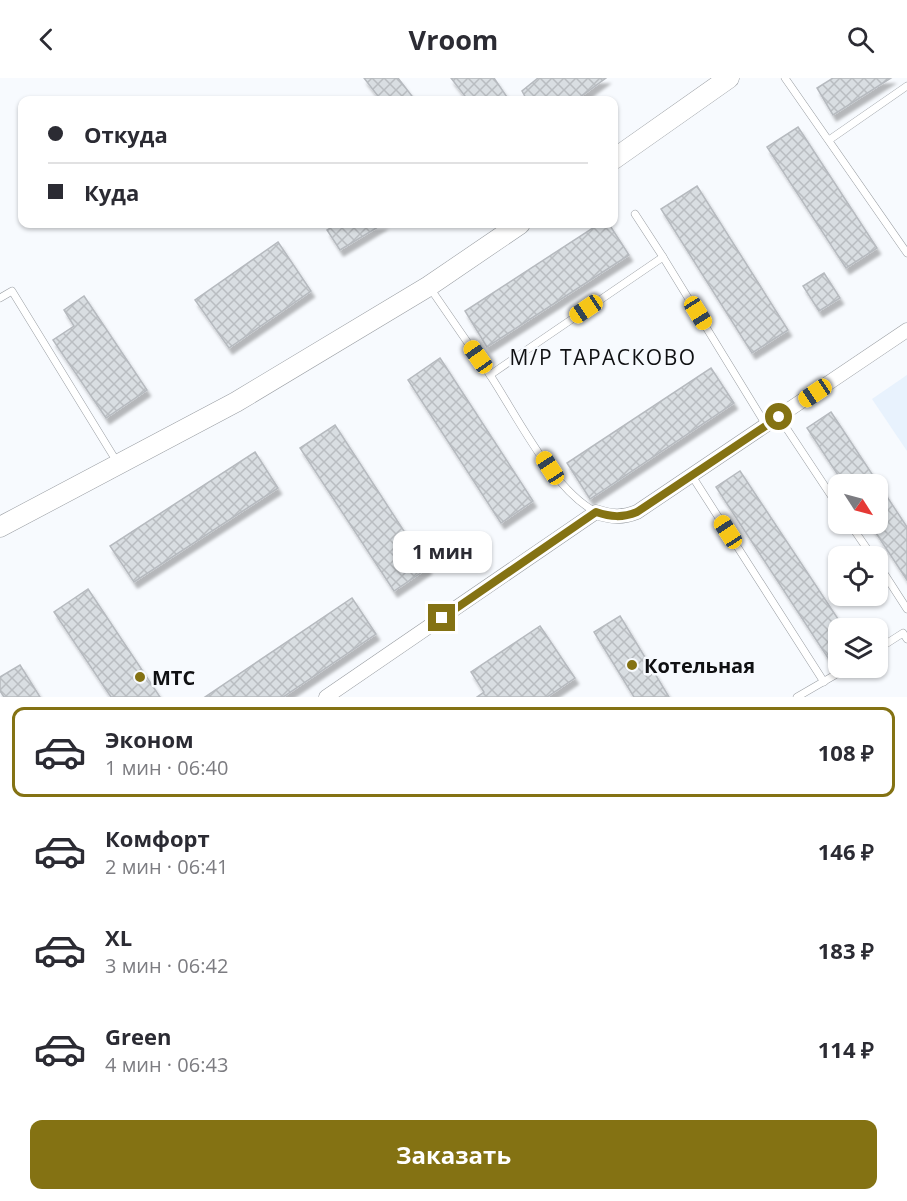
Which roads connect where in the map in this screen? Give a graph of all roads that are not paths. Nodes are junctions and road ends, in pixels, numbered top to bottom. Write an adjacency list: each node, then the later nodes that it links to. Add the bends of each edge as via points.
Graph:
1 (729, 78): 5 (street)
2 (785, 78): 4 (lane)
3 (907, 86): 4 (lane)
4 (829, 140): 8 (lane)
5 (618, 156)
6 (635, 214): 9 (lane)
7 (514, 228): 10 (street)
8 (907, 253)
9 (663, 257): 13 (lane); 15 (lane)
10 (429, 286): 13 (lane); 16 (street, via 236,402)
11 (0, 298): 16 (lane, via 12,291)
12 (907, 330): 14 (street)
13 (490, 375): 19 (lane, via 563,487 579,503)
14 (779, 417): 15 (street); 18 (lane)
15 (766, 425): 17 (street)
16 (118, 465): 20 (street)
17 (692, 476): 19 (street, via 625,517); 26 (lane)
18 (828, 491)
19 (596, 512): 27 (street)
20 (0, 527)
21 (888, 580): 22 (lane)
22 (907, 609)
23 (906, 634): 24 (lane)
24 (888, 644)
25 (831, 678): 26 (lane)
26 (824, 682): 28 (lane)
27 (326, 697)
28 (797, 697)

